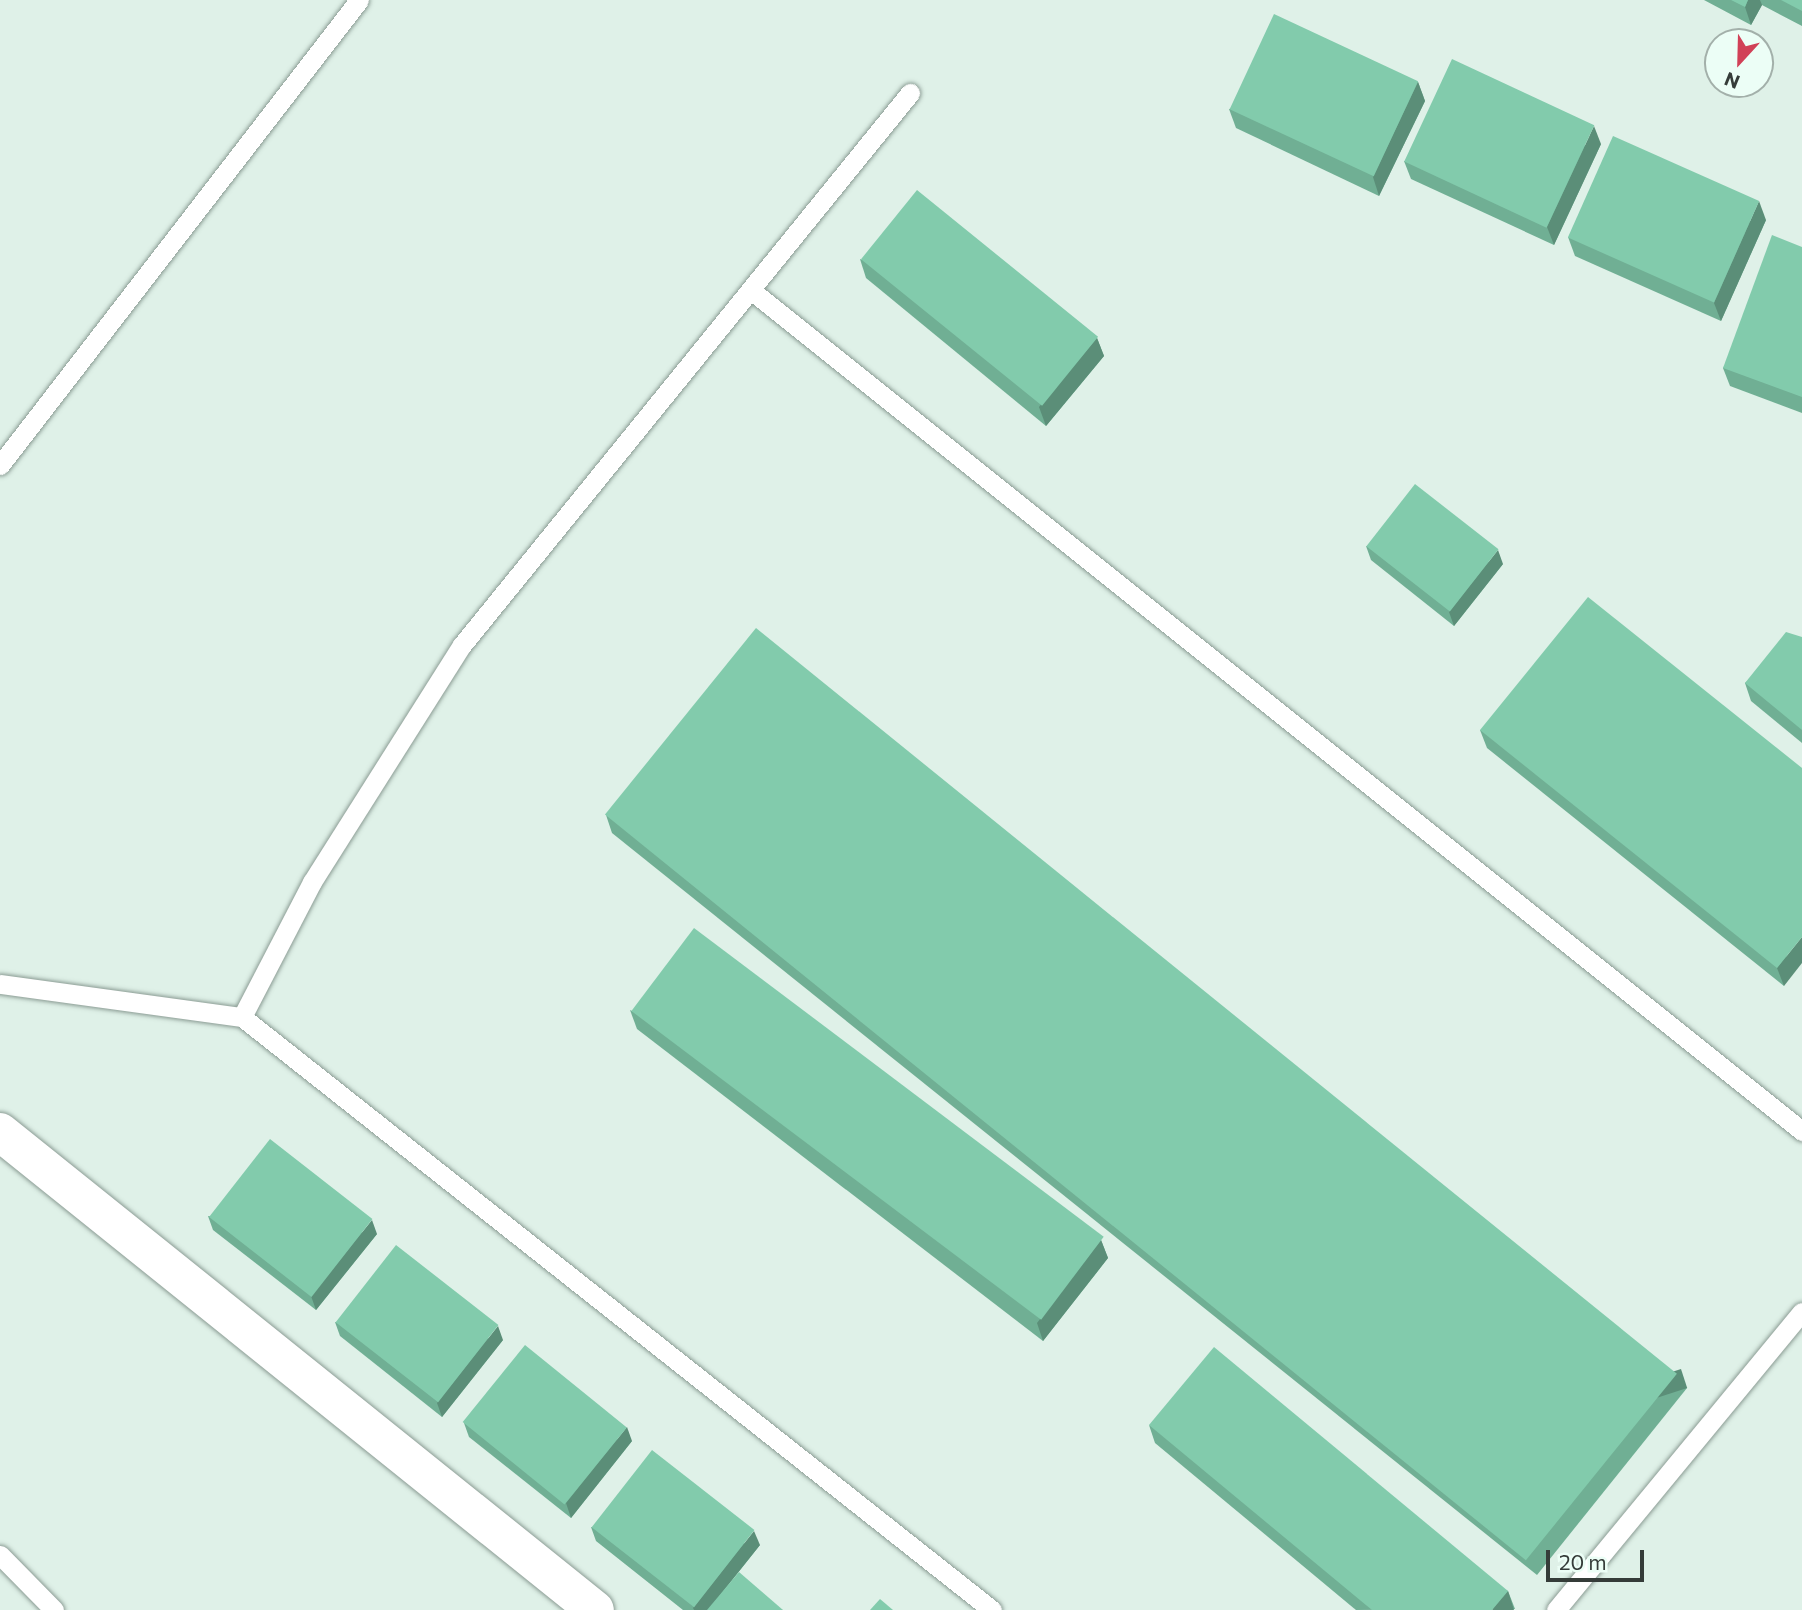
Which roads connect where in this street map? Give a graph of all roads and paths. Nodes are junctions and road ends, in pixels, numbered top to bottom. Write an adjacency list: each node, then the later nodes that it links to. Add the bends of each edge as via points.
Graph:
1 (359, 0): 4 (lane)
2 (910, 93): 3 (lane)
3 (752, 291): 6 (lane, via 462,645 312,882); 8 (lane)
4 (0, 465)
5 (0, 984): 6 (lane)
6 (242, 1017): 13 (lane)
7 (0, 1132): 12 (street)
8 (1802, 1132)
9 (1802, 1312): 14 (lane)
10 (0, 1555): 11 (lane)
11 (54, 1610)
12 (596, 1610)
13 (992, 1610)
14 (1556, 1610)

